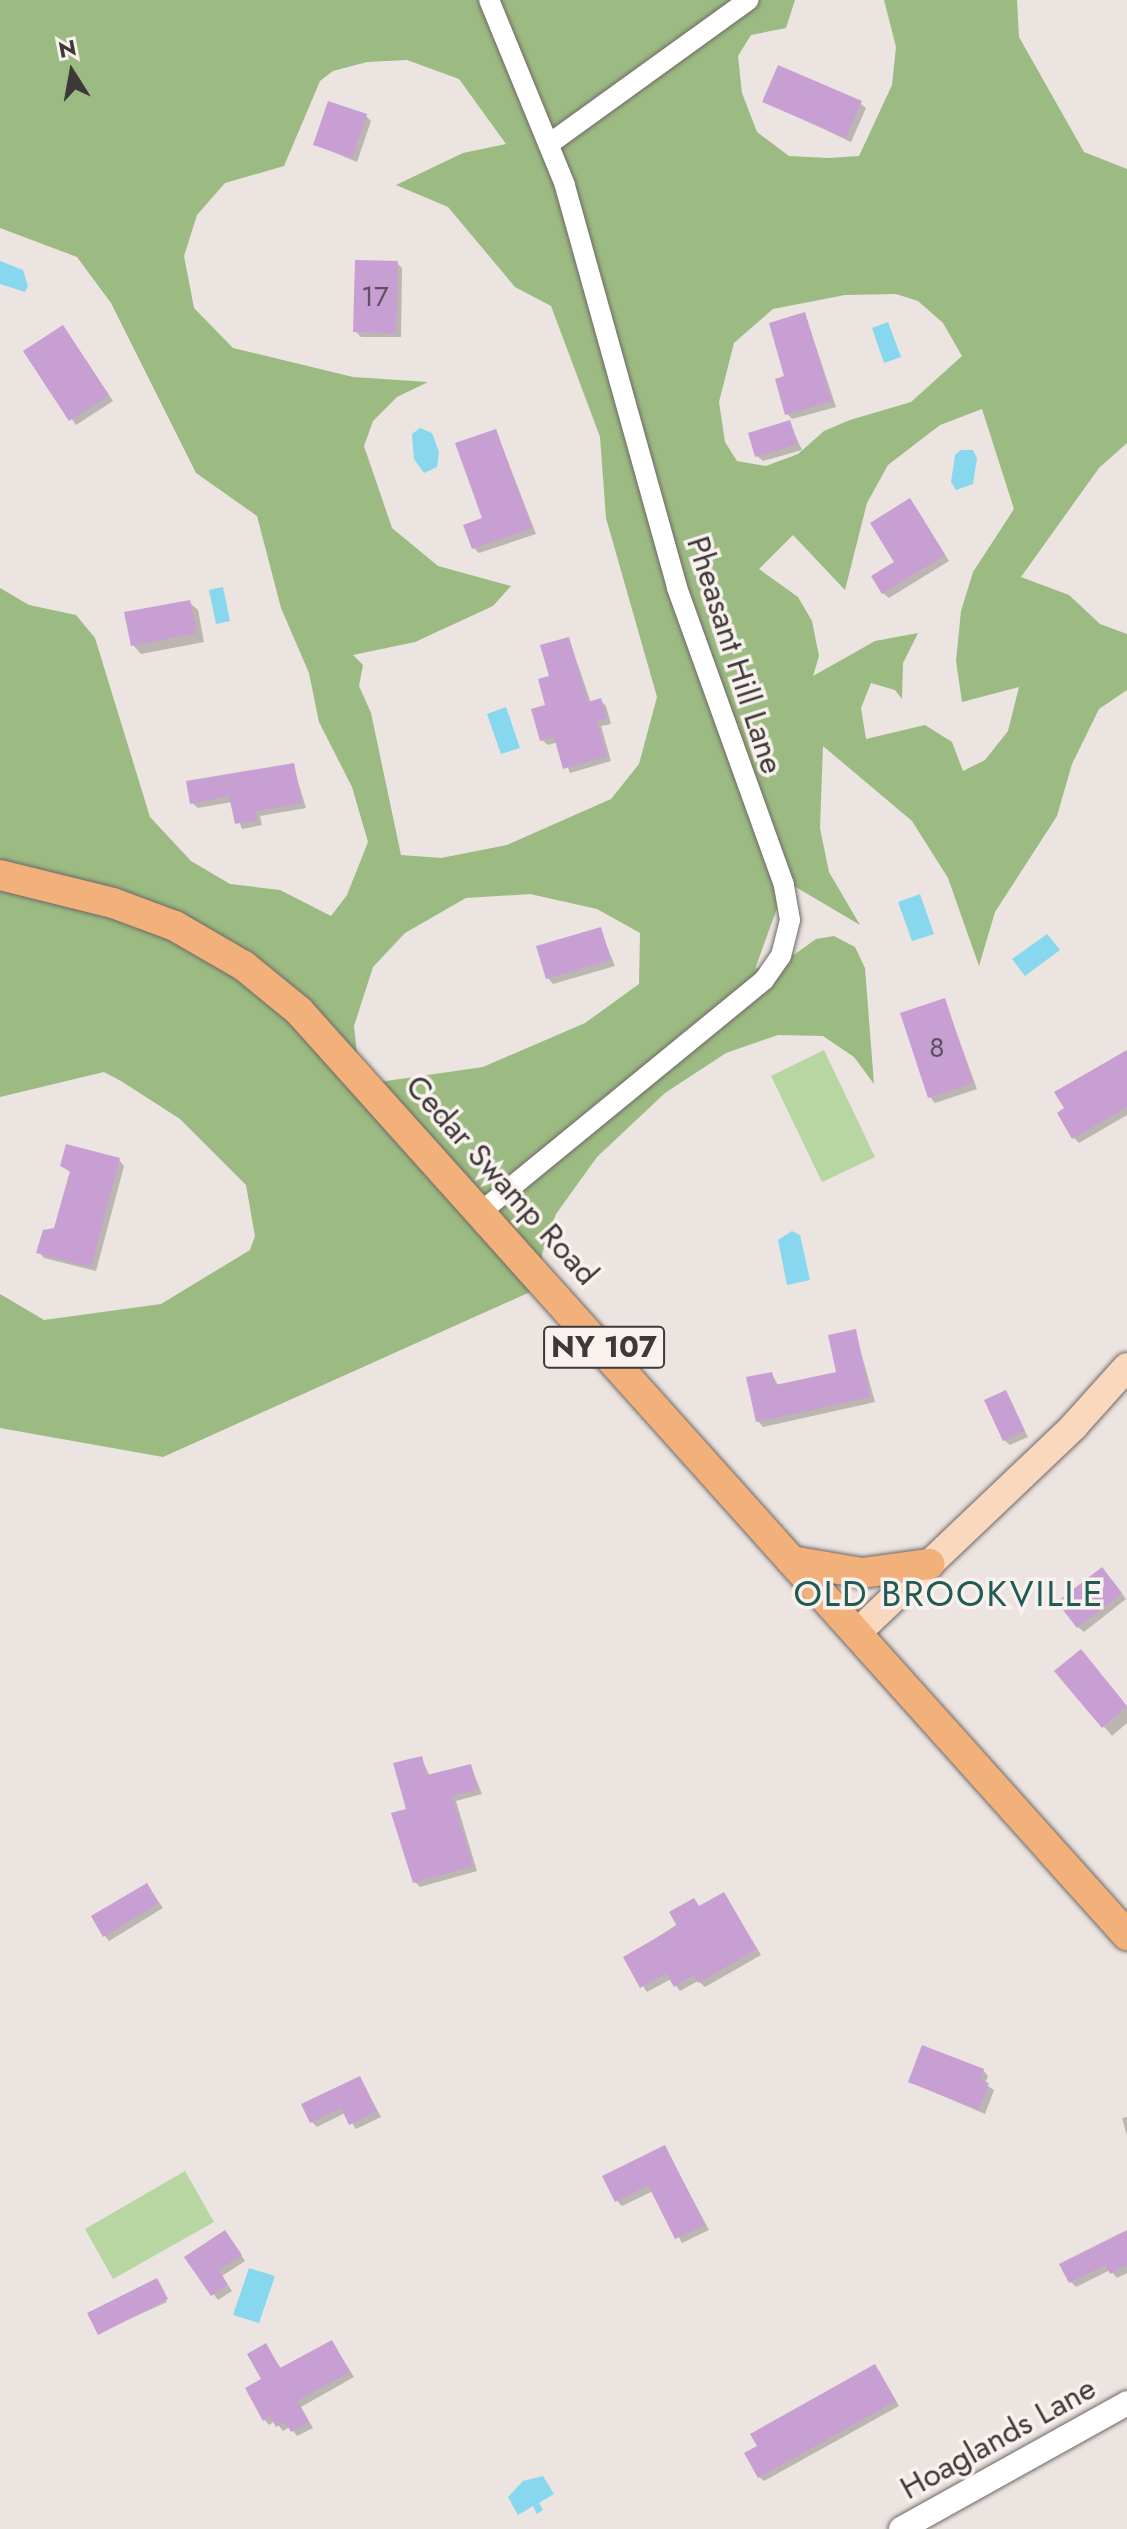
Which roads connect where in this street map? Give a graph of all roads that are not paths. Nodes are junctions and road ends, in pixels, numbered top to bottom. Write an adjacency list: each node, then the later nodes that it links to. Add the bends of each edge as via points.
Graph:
1 (489, 0): 3 (street, Pheasant Hill Lane)
2 (749, 0): 3 (street)
3 (549, 144): 5 (street, Pheasant Hill Lane, via 587,255 677,587 784,885 790,920 781,956 764,980)
4 (0, 875): 5 (main road, Cedar Swamp Road / NY 107, via 113,903 175,926 244,966 299,1011)
5 (482, 1211): 7 (main road, Cedar Swamp Road / NY 107)
6 (1127, 1367): 8 (main road)
7 (797, 1562): 8 (main road, via 862,1573); 9 (main road, Cedar Swamp Road / NY 107)
8 (929, 1564): 9 (main road)
9 (859, 1631): 10 (main road, Cedar Swamp Road / NY 107)
10 (1127, 1935)
11 (1127, 2403): 12 (street, Hoaglands Lane)
12 (901, 2529)

